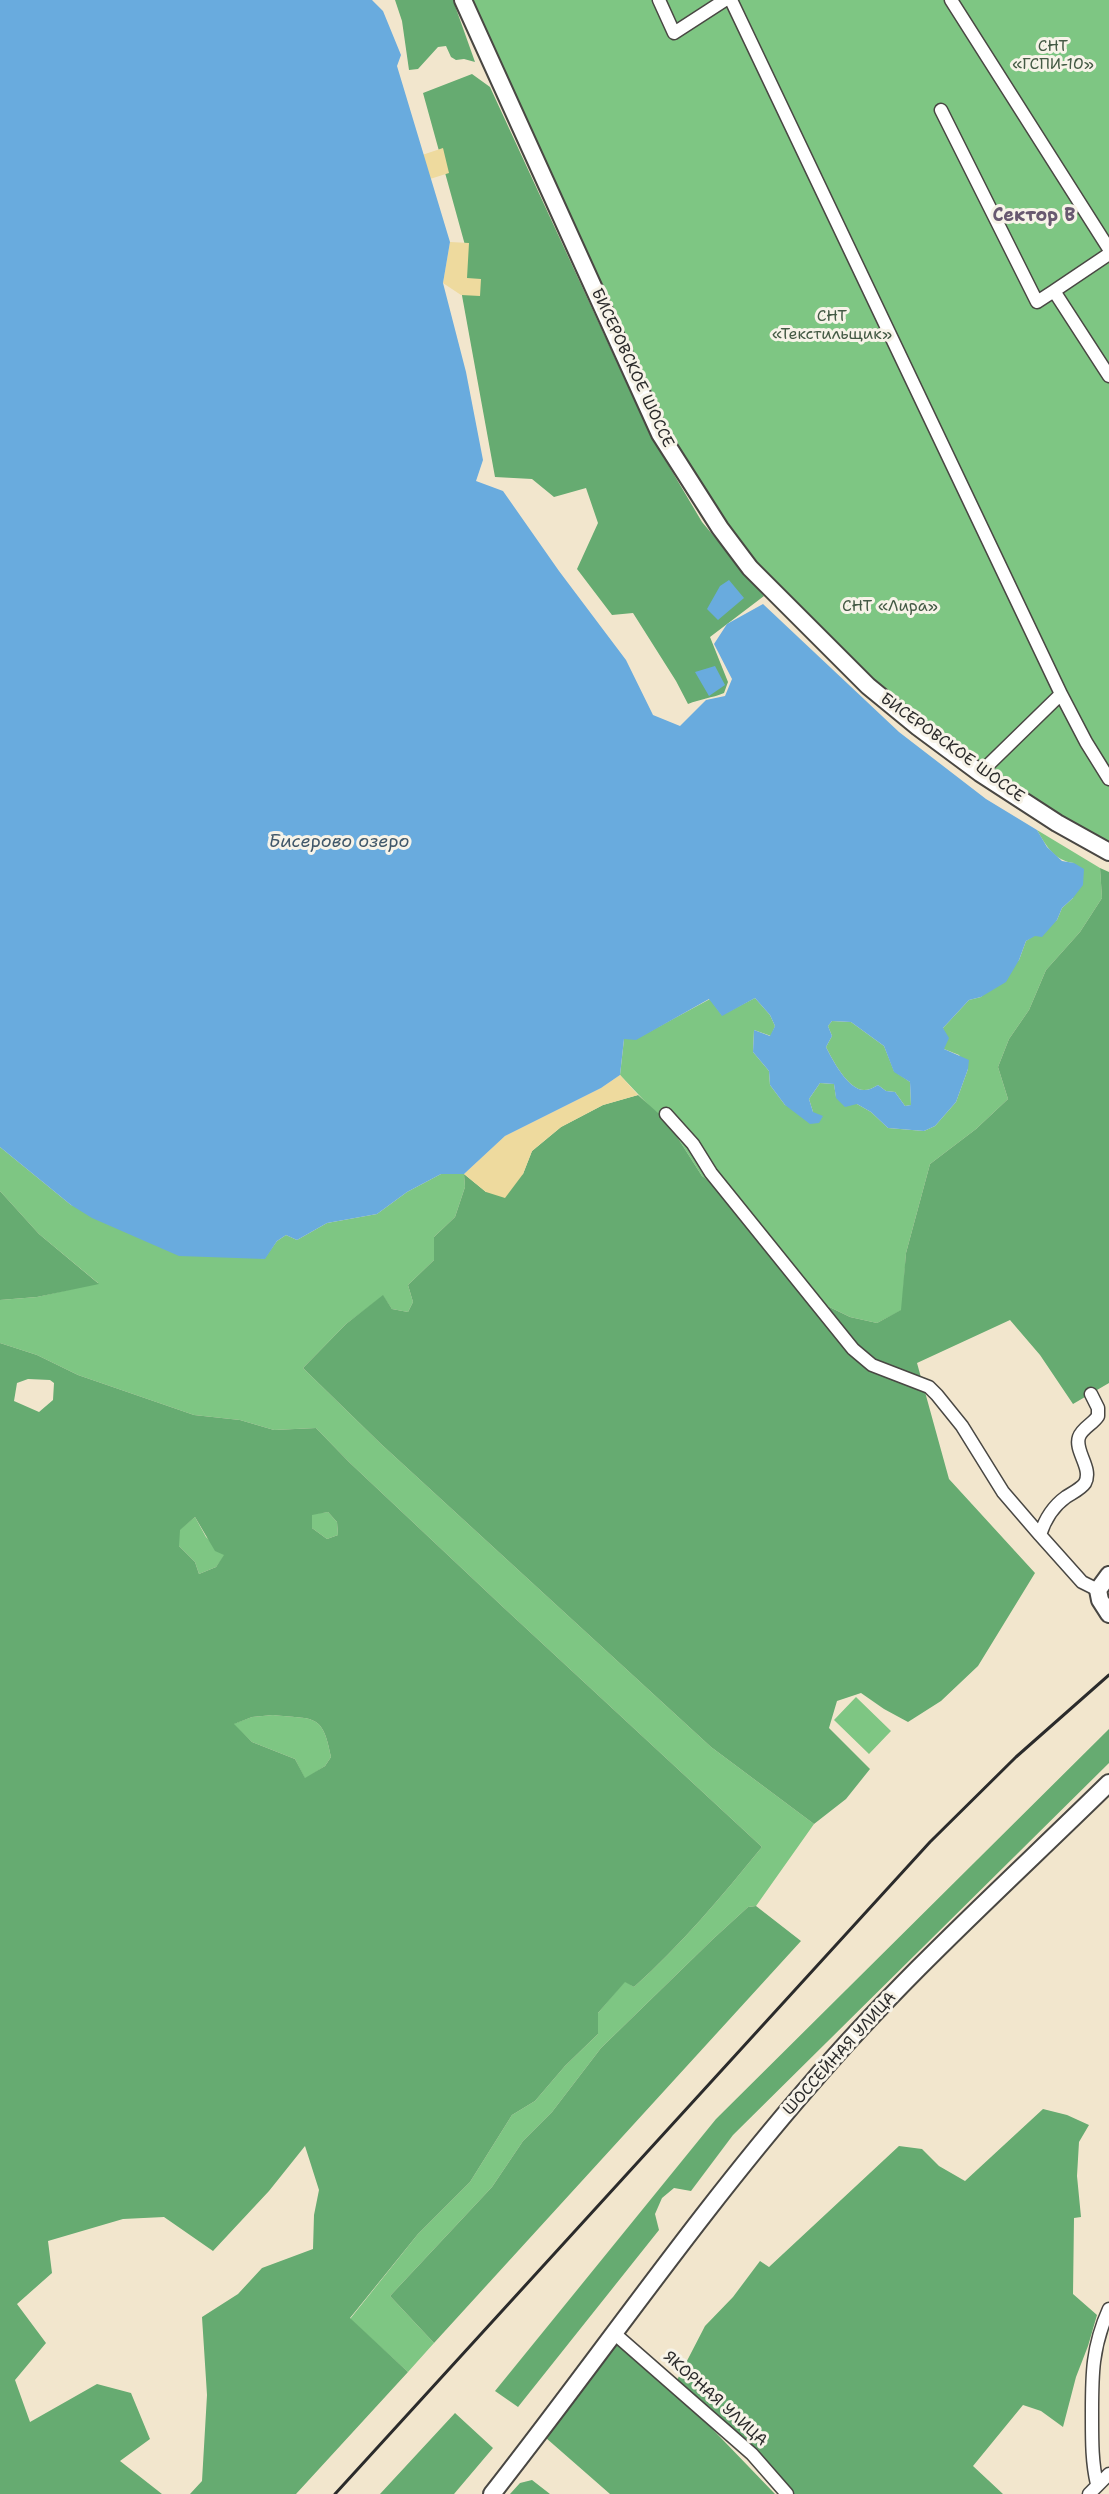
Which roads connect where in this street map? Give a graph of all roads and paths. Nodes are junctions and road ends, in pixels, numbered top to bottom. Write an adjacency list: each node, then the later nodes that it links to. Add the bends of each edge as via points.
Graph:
1 (463, 0): 12 (main road, БИСЕРОВСКОЕ ШОССЕ, via 660,434 720,528 750,568 868,686)
2 (659, 0): 3 (street, via 674,33)
3 (726, 0)
4 (731, 0): 11 (street)
5 (951, 0): 7 (street)
6 (941, 110): 9 (street, via 1037,302)
7 (1109, 249)
8 (1109, 255): 9 (street)
9 (1053, 291): 10 (street)
10 (1109, 376)
11 (1061, 694): 12 (street); 13 (street)
12 (980, 773): 14 (main road, БИСЕРОВСКОЕ ШОССЕ)
13 (1109, 779)
14 (1109, 852)
15 (666, 1114): 17 (street, via 853,1349 872,1365 929,1387 948,1406 1003,1492)
16 (1091, 1394): 17 (street, via 1098,1416 1082,1431 1078,1442 1086,1481 1046,1517)
17 (1040, 1535): 19 (street, via 1082,1582)
18 (1109, 1575): 19 (main road)
19 (1098, 1590): 20 (main road)
20 (1109, 1614)
21 (1109, 1783): 23 (main road, ШОССЕЙНАЯ УЛИЦА, via 840,2051 731,2181)
22 (1109, 2309): 25 (street, via 1093,2359 1090,2389)
23 (615, 2334): 26 (main road, ШОССЕЙНАЯ УЛИЦА); 27 (street, ЯКОРНАЯ УЛИЦА, via 752,2454)
24 (1109, 2474): 25 (street)
25 (1093, 2489)
26 (492, 2494)
27 (787, 2494)

